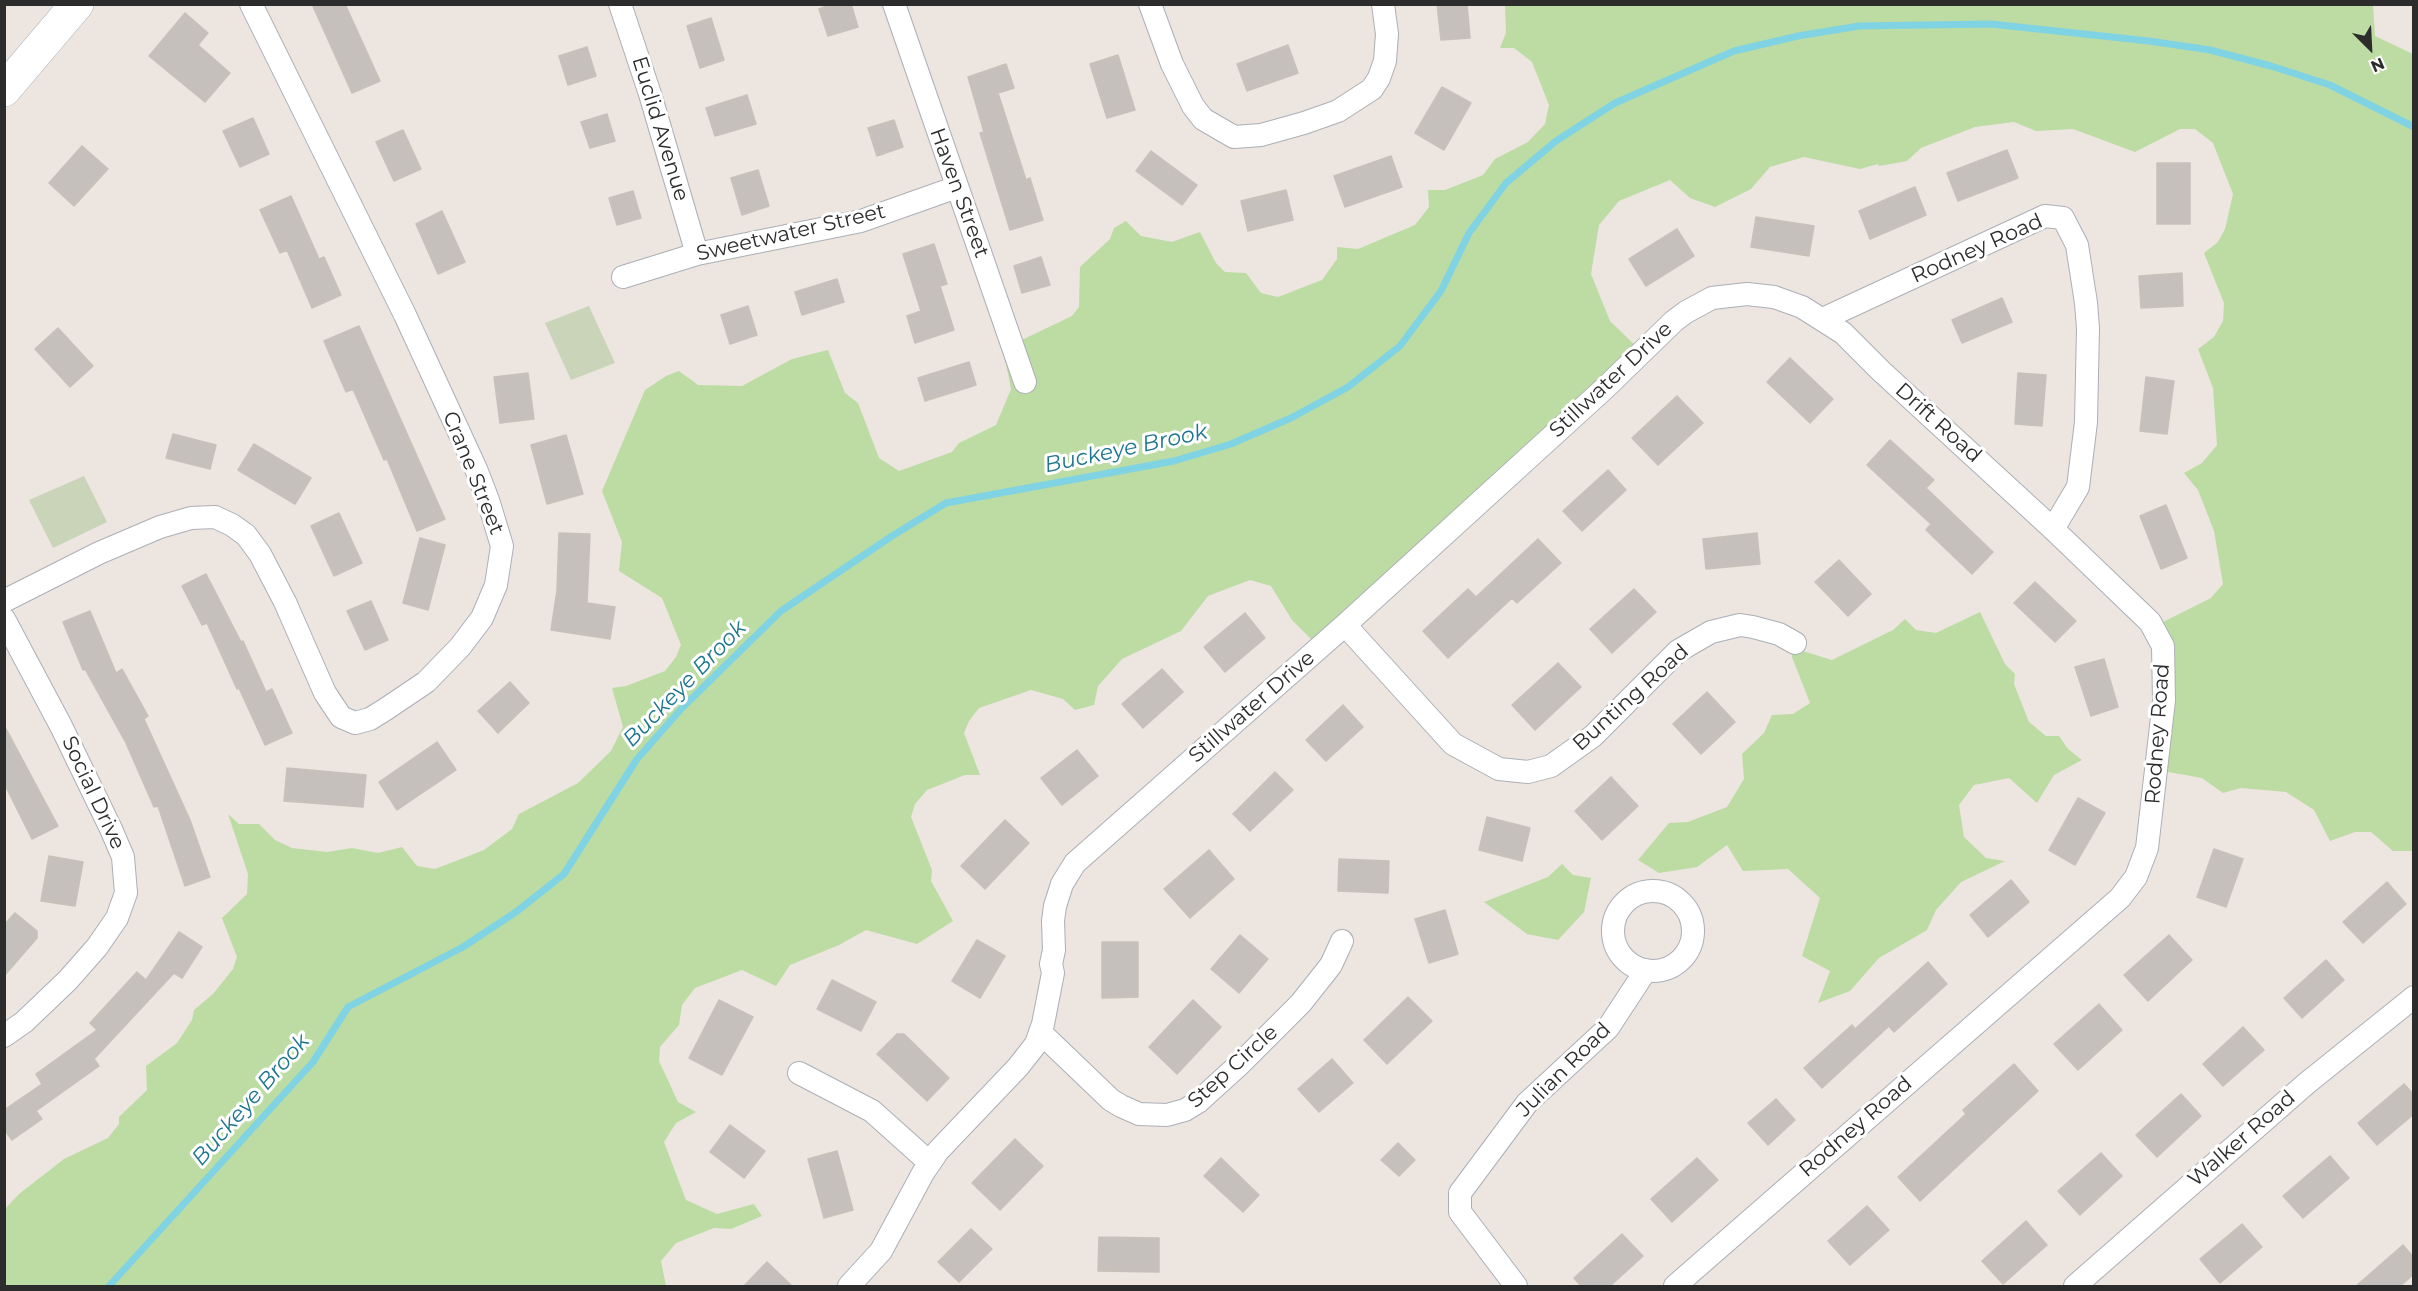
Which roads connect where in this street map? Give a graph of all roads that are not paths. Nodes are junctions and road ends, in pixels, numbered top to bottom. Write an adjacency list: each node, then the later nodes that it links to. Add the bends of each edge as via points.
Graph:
1 (77, 4): 7 (main road)
2 (251, 4): 14 (street, Crane Street, via 476,469 502,546 496,585 482,618 426,682 378,714 355,723 341,717 324,693 260,554 246,535 215,517 191,518 160,527)
3 (620, 4): 9 (street, Euclid Avenue)
4 (894, 4): 8 (street, Haven Street)
5 (1150, 4): 6 (street, via 1172,64 1193,106 1203,119 1234,137 1261,135 1304,123 1345,108 1372,89 1385,61)
6 (1383, 4)
7 (7, 82)
8 (957, 187): 9 (street, Sweetwater Street, via 861,221); 12 (street, Haven Street)
9 (697, 254): 10 (street, Sweetwater Street)
10 (623, 277)
11 (1823, 319): 13 (street, Drift Road, via 1843,333); 13 (street, Rodney Road, via 2045,216 2063,218 2077,245 2086,303 2086,422 2078,487); 16 (street, Stillwater Drive, via 1774,297 1748,294 1712,298 1686,312)
12 (1025, 382)
13 (2053, 529): 27 (street, Rodney Road, via 2150,622 2163,646 2164,700 2152,809 2147,848 2136,877 2120,898)
14 (4, 601)
15 (5, 623): 22 (street, Social Drive, via 111,829 123,857 126,893 117,918 97,947 68,980)
16 (1345, 625): 17 (street, Bunting Road, via 1453,744 1499,769 1528,772 1551,766 1593,736 1678,651 1711,632 1740,625 1779,634); 21 (street, Stillwater Drive, via 1075,863 1055,906 1053,973)
17 (1795, 643)
18 (1342, 941): 21 (street, Step Circle, via 1331,965 1301,1003 1241,1063 1185,1110 1167,1115 1139,1114 1121,1106)
19 (1646, 970): 26 (street, Julian Road, via 1608,1028 1527,1103 1460,1193 1460,1212)
20 (2414, 997): 28 (street, Walker Road, via 2307,1083)
21 (1040, 1032): 24 (street, Stillwater Drive, via 1018,1067)
22 (4, 1036)
23 (799, 1072): 24 (street, via 872,1111)
24 (930, 1163): 25 (street, Stillwater Drive, via 881,1251)
25 (849, 1287)
26 (1516, 1287)
27 (1675, 1287)
28 (2075, 1287)

